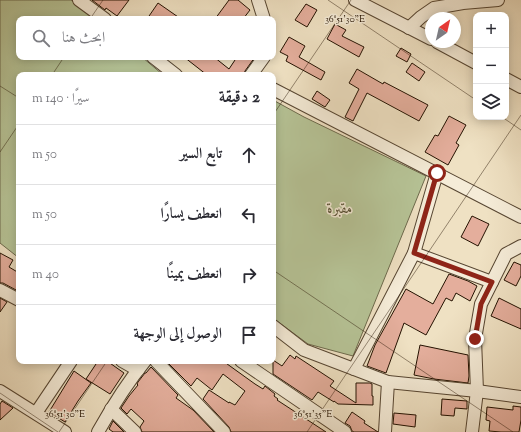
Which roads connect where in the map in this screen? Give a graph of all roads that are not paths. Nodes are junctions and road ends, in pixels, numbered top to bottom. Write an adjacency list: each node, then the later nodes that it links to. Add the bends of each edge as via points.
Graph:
1 (79, 0): 5 (street)
2 (258, 0): 6 (street)
3 (355, 0): 7 (street)
4 (498, 0): 7 (street, via 434,8)
5 (101, 16)
6 (263, 16)
7 (409, 28): 8 (street)
8 (425, 36)
9 (448, 48): 12 (street)
10 (157, 60): 13 (street)
11 (262, 60): 14 (street)
12 (473, 61)
13 (172, 72)
14 (253, 72)
15 (509, 81): 16 (street)
16 (521, 87)
17 (276, 91): 18 (street)
18 (437, 173): 19 (street); 21 (street)
19 (521, 217)
20 (521, 246): 22 (street, via 506,254)
21 (414, 253): 22 (street); 30 (street)
22 (492, 282): 33 (street, via 481,304 475,339)
23 (0, 290): 24 (street)
24 (16, 298)
25 (276, 328): 30 (street, via 304,350)
26 (69, 364): 36 (street)
27 (159, 364): 41 (street)
28 (245, 364): 42 (street)
29 (141, 366): 35 (street)
30 (354, 369): 31 (street)
31 (388, 382): 33 (street); 37 (street)
32 (0, 391): 36 (street)
33 (477, 391): 34 (street); 43 (street)
34 (521, 397)
35 (111, 408): 39 (street); 40 (street)
36 (36, 413): 38 (street)
37 (384, 431)
38 (65, 432)
39 (98, 432)
40 (135, 432)
41 (224, 432)
42 (345, 432)
43 (472, 432)

